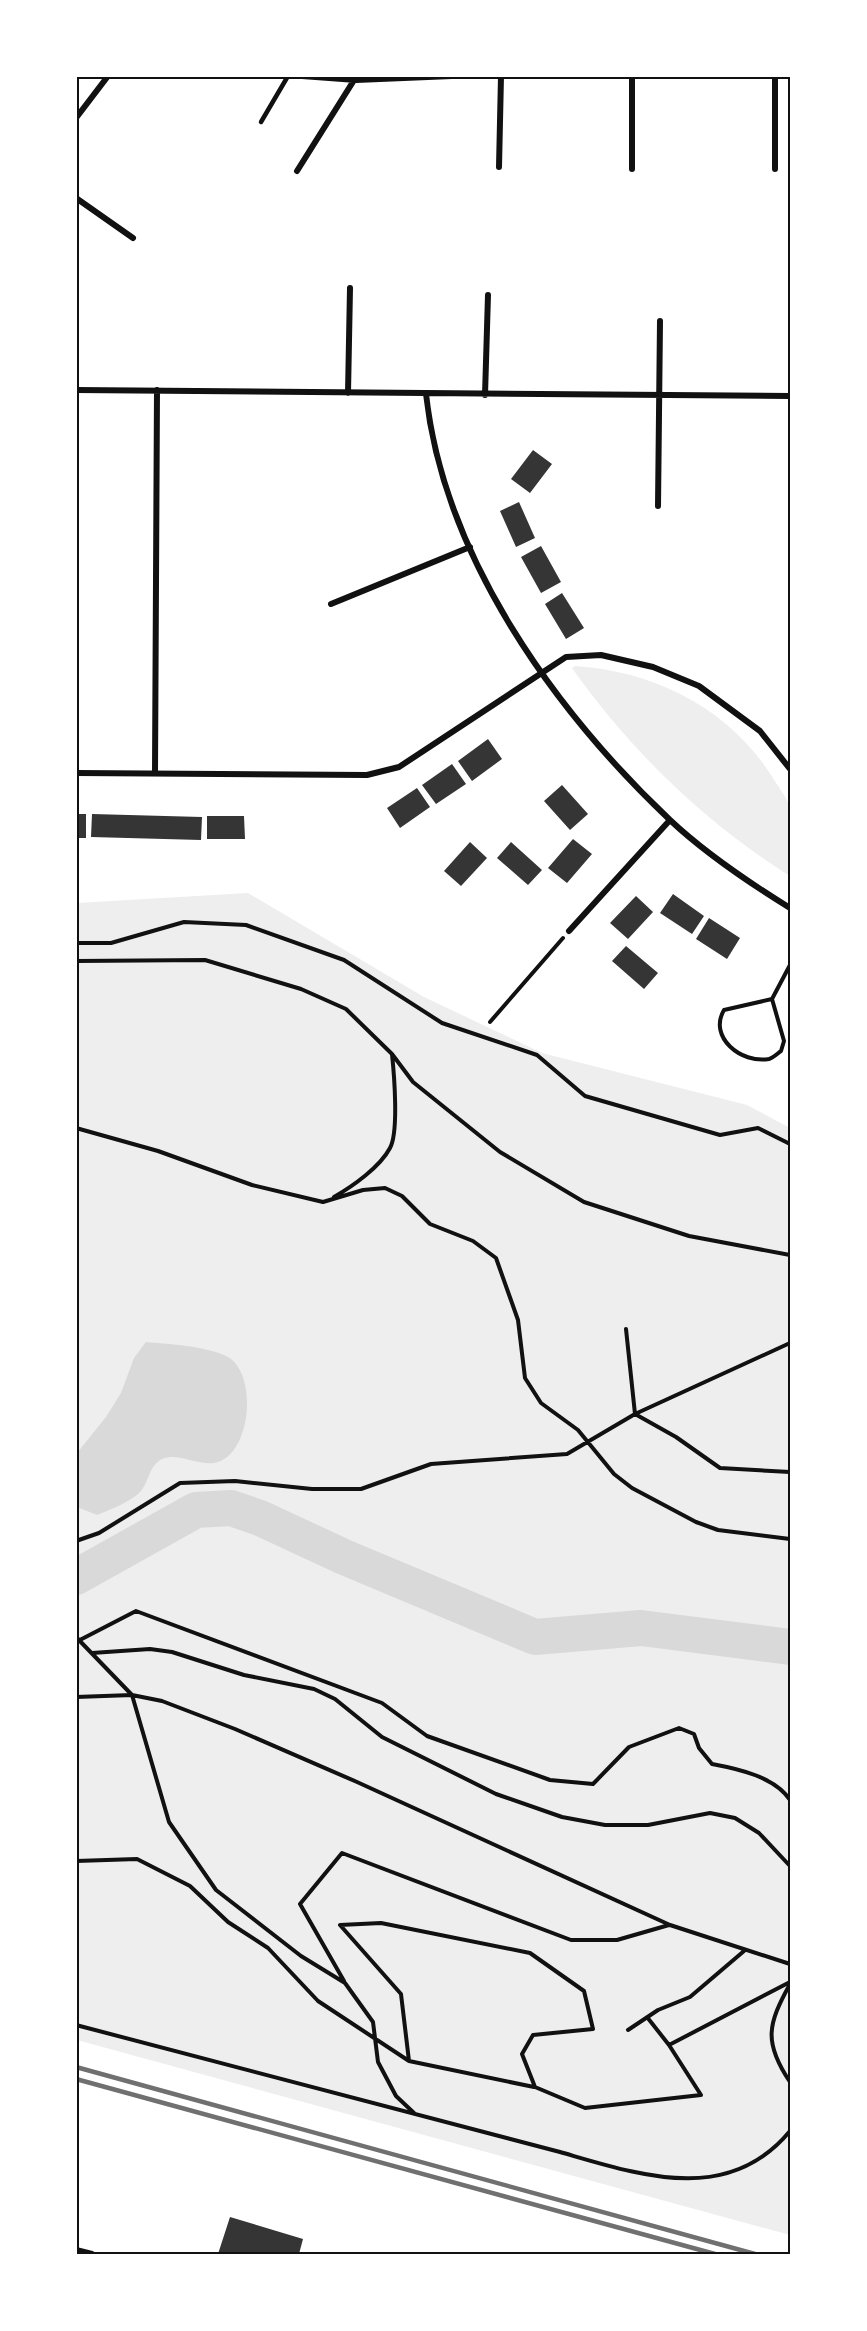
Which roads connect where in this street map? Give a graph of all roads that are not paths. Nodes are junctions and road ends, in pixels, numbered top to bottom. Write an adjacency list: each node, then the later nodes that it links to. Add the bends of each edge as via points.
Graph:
1 (108, 76): 9 (street)
2 (288, 76): 10 (lane)
3 (302, 76): 8 (street)
4 (452, 76): 8 (street)
5 (501, 76): 11 (street)
6 (632, 76): 12 (street)
7 (775, 76): 13 (street)
8 (356, 78): 14 (street)
9 (76, 118)
10 (261, 122)
11 (499, 167)
12 (632, 169)
13 (775, 169)
14 (297, 171)
15 (76, 198): 16 (street)
16 (133, 238)
17 (350, 288): 22 (street)
18 (488, 295): 24 (street)
19 (660, 321): 26 (street)
20 (76, 390): 21 (street)
21 (157, 390): 22 (street); 33 (street)
22 (348, 393): 23 (street)
23 (426, 394): 24 (street); 28 (street, via 434,450)
24 (485, 395): 26 (street)
25 (790, 396): 26 (street)
26 (660, 397): 27 (street)
27 (658, 506)
28 (470, 547): 29 (street); 30 (street, via 506,619)
29 (331, 604)
30 (540, 673): 31 (street, via 566,657 601,655 652,667 699,686 728,705 760,731); 33 (street, via 399,767 384,772); 34 (street, via 600,747)
31 (790, 769)
32 (76, 773): 33 (street)
33 (155, 773)
34 (670, 820): 35 (street); 36 (street)
35 (790, 908)
36 (569, 931)
37 (76, 2250): 38 (street)
38 (92, 2254)

